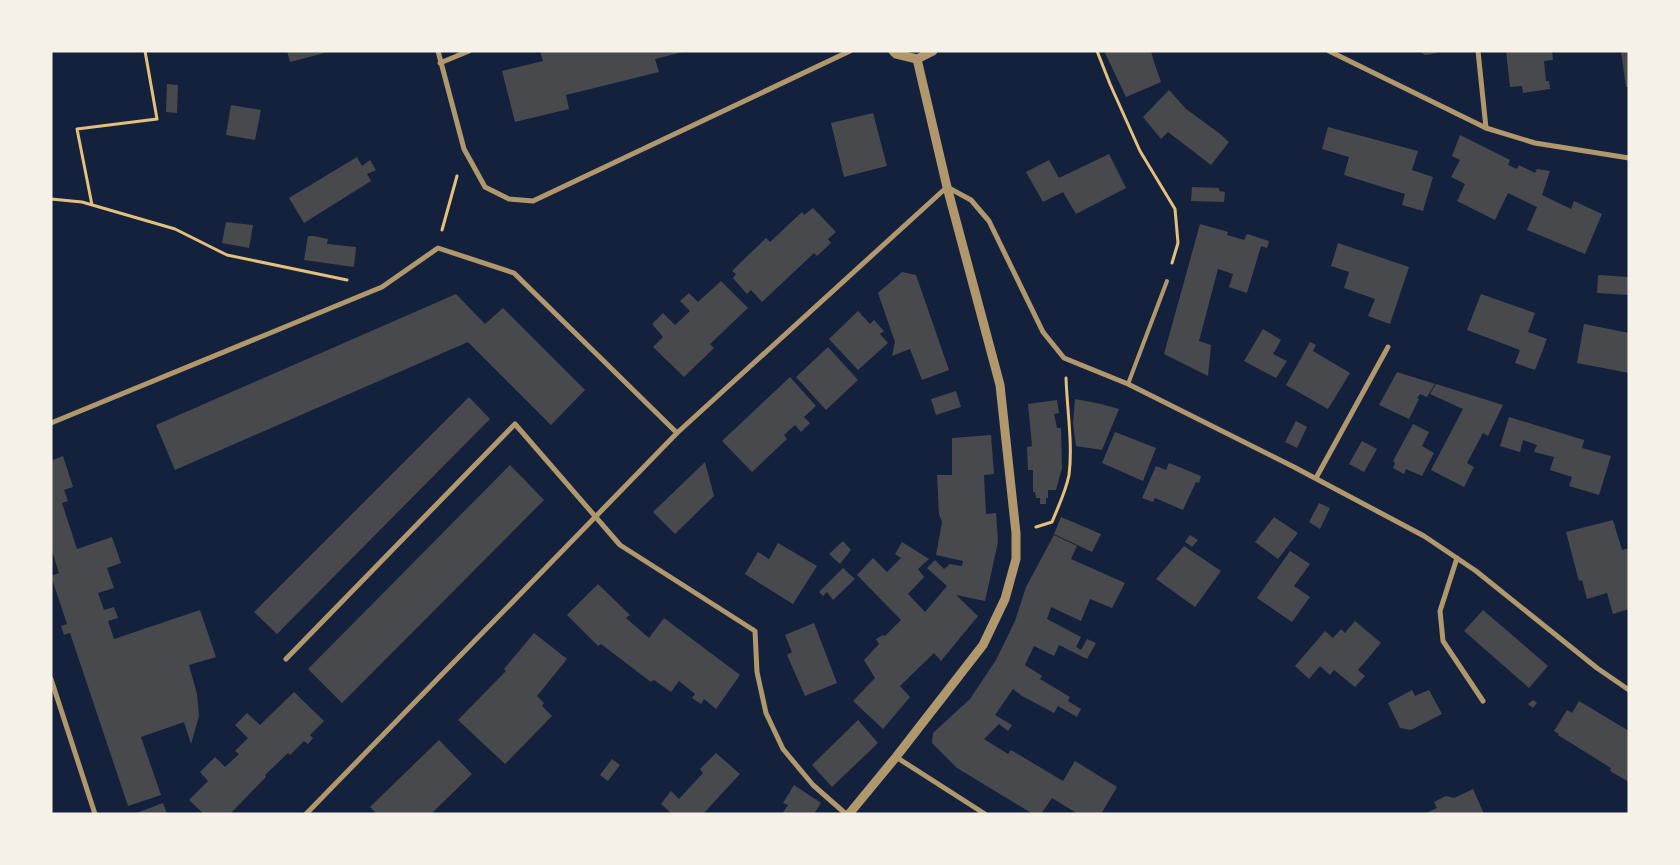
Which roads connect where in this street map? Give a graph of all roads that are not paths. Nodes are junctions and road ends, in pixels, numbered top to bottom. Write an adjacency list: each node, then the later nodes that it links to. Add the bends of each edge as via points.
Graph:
1 (438, 51): 9 (street)
2 (469, 51): 9 (street)
3 (850, 51): 9 (street, via 533,201 509,199 485,187 464,149)
4 (893, 51): 8 (street)
5 (933, 51): 8 (street)
6 (1329, 51): 10 (street)
7 (1478, 51): 10 (street)
8 (918, 59): 12 (street)
9 (440, 63)
10 (1486, 128): 11 (street, via 1535,143)
11 (1629, 158)
12 (947, 187): 15 (street, via 971,200 989,221 1043,332 1064,358); 17 (street); 25 (street, via 1000,385 1016,559 1005,599 983,645)
13 (1167, 281): 15 (lane)
14 (1388, 347): 18 (street)
15 (1128, 384): 18 (street)
16 (51, 423): 17 (street, via 382,287 438,248 514,273)
17 (677, 433): 19 (street)
18 (1316, 478): 20 (street, via 1424,536)
19 (594, 517): 21 (street, via 515,424); 27 (street); 28 (street, via 620,545 755,631 757,672 766,712 783,749 813,785)
20 (1457, 558): 23 (street); 24 (street, via 1440,611 1443,641)
21 (286, 659)
22 (51, 679): 26 (street)
23 (1629, 690)
24 (1482, 701)
25 (896, 757): 28 (street); 29 (street)
26 (95, 814)
27 (306, 814)
28 (848, 814)
29 (985, 814)

